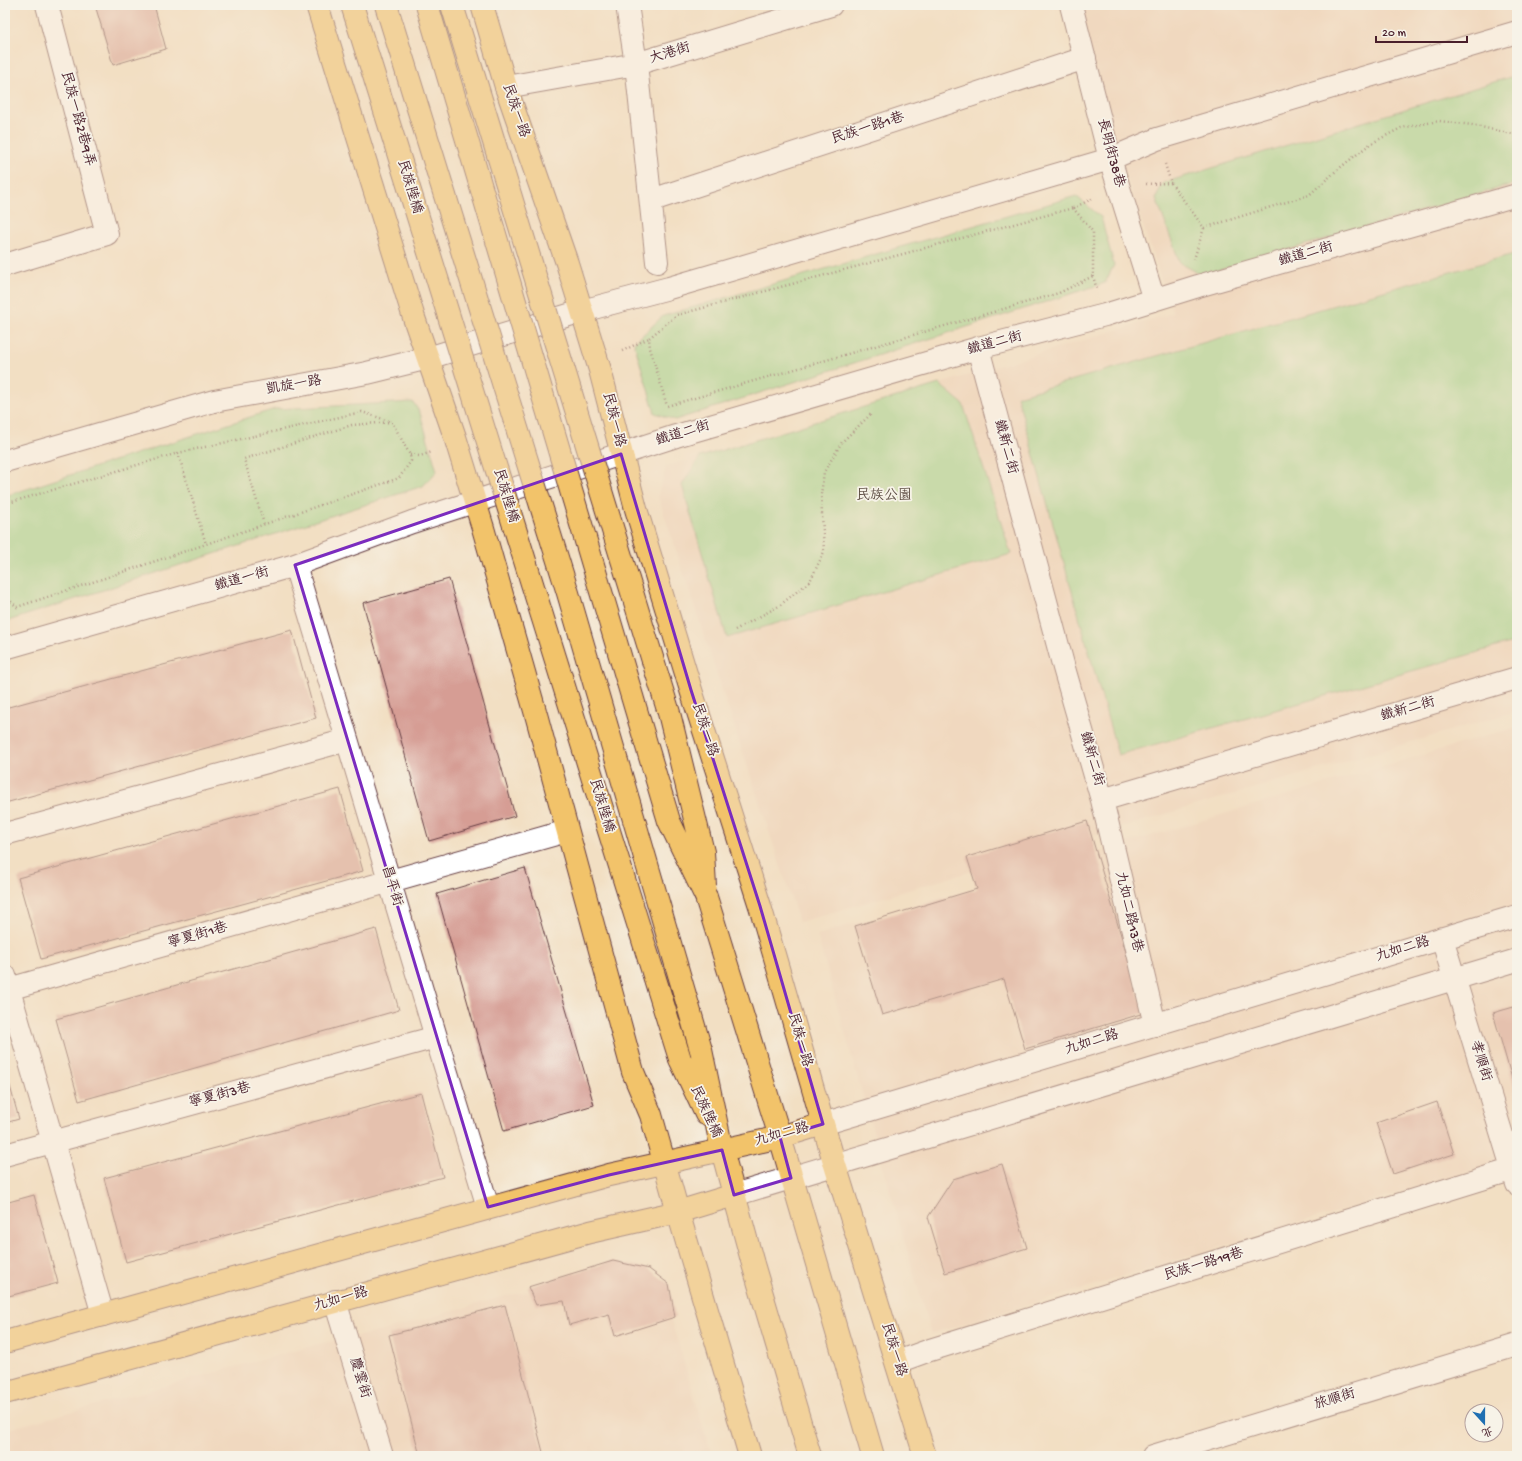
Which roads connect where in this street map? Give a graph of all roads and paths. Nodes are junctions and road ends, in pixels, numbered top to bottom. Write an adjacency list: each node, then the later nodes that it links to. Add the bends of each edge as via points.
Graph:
1 (47, 5): 23 (street, 民族一路2巷9弄, via 107,234)
2 (317, 5): 29 (main road)
3 (352, 5): 60 (main road, 民族陸橋, bridge, via 680,1059)
4 (386, 5): 60 (main road, 民族陸橋, bridge, via 568,594 701,1050)
5 (427, 5): 49 (main road, bridge, via 669,821)
6 (452, 5): 49 (main road, bridge, via 669,713 703,852)
7 (482, 5): 14 (main road, 民族一路)
8 (627, 5): 13 (street)
9 (831, 5): 13 (street, 大港街)
10 (1071, 5): 12 (street, 長明街38巷)
11 (1517, 32): 17 (street, via 1157,139)
12 (1085, 58): 17 (street, 長明街38巷); 19 (street, 民族一路1巷)
13 (636, 64): 14 (street, 大港街); 19 (street)
14 (506, 87): 27 (main road, 民族一路)
15 (1517, 135): 20 (path, via 1472,124 1440,121 1402,128 1370,144 1309,195)
16 (1163, 158): 20 (path, via 1171,183)
17 (1110, 159): 26 (street, 長明街38巷); 27 (street)
18 (1517, 195): 26 (street, 鐵道二街)
19 (652, 200): 21 (street)
20 (1204, 228): 22 (path)
21 (657, 262)
22 (1193, 263)
23 (5, 265)
24 (1093, 276): 24 (path, via 1059,293 667,406 648,338 677,315 1073,208 1094,232); 25 (path)
25 (1098, 293)
26 (1154, 300): 28 (street, 鐵道二街)
27 (582, 311): 29 (street, 凱旋一路); 33 (main road, 民族一路)
28 (978, 348): 33 (street, 鐵道二街); 45 (street, 鐵新二街)
29 (428, 358): 34 (street, 凱旋一路, via 368,373 214,401); 35 (main road)
30 (870, 414): 41 (path, via 842,442 824,472 821,495 824,552 810,581 779,606)
31 (392, 422): 32 (path, via 362,412); 37 (path, via 410,455 411,462 399,478); 37 (path, via 352,425 244,459)
32 (178, 453): 36 (path); 38 (path)
33 (621, 454): 35 (street, 鐵道二街); 57 (main road, 民族一路)
34 (5, 460)
35 (475, 502): 39 (street, 鐵道一街); 46 (main road)
36 (5, 504)
37 (264, 524): 38 (path)
38 (206, 544): 40 (path, via 17,607)
39 (295, 565): 42 (street, 鐵道一街); 44 (street, 昌平街)
40 (5, 596)
41 (735, 630)
42 (5, 648)
43 (1517, 678): 45 (street, 鐵新二街)
44 (347, 740): 47 (street); 48 (street, 昌平街)
45 (1102, 800): 55 (street, 九如二路13巷)
46 (567, 830): 48 (street, 寧夏街1巷); 62 (main road, via 633,1072 652,1115)
47 (5, 834)
48 (390, 882): 54 (street, 寧夏街1巷); 56 (street, 昌平街)
49 (706, 897): 58 (main road)
50 (1517, 916): 51 (street, 九如二路)
51 (1442, 938): 53 (street, 孝順街); 55 (street, 九如二路)
52 (1517, 960): 53 (street)
53 (1454, 979): 63 (street); 64 (street, 孝順街)
54 (6, 985): 59 (street)
55 (1155, 1025): 57 (street, 九如二路)
56 (436, 1037): 59 (street, 寧夏街3巷); 67 (street, 昌平街)
57 (824, 1124): 58 (main road, 九如二路); 63 (main road, 民族一路)
58 (780, 1137): 60 (main road, 九如二路); 65 (main road)
59 (53, 1142): 61 (street, 寧夏街3巷); 70 (street)
60 (722, 1150): 62 (main road, 九如二路); 66 (main road)
61 (5, 1156)
62 (665, 1163): 67 (main road); 68 (main road)
63 (835, 1164): 65 (street); 73 (main road, 民族一路)
64 (1516, 1174): 73 (street, 民族一路19巷, via 938,1347)
65 (791, 1178): 66 (street); 78 (main road)
66 (734, 1195): 68 (main road); 77 (main road)
67 (488, 1207): 70 (main road)
68 (678, 1212): 69 (main road, 九如一路, via 590,1232); 76 (main road)
69 (335, 1301): 74 (main road, 九如一路); 75 (street, 慶雲街)
70 (103, 1314): 71 (main road)
71 (5, 1342)
72 (1517, 1344): 80 (street, 旅順街)
73 (897, 1362): 79 (main road, 民族一路)
74 (5, 1393)
75 (382, 1456)
76 (750, 1456)
77 (810, 1456)
78 (873, 1456)
79 (925, 1456)
80 (1153, 1456)

